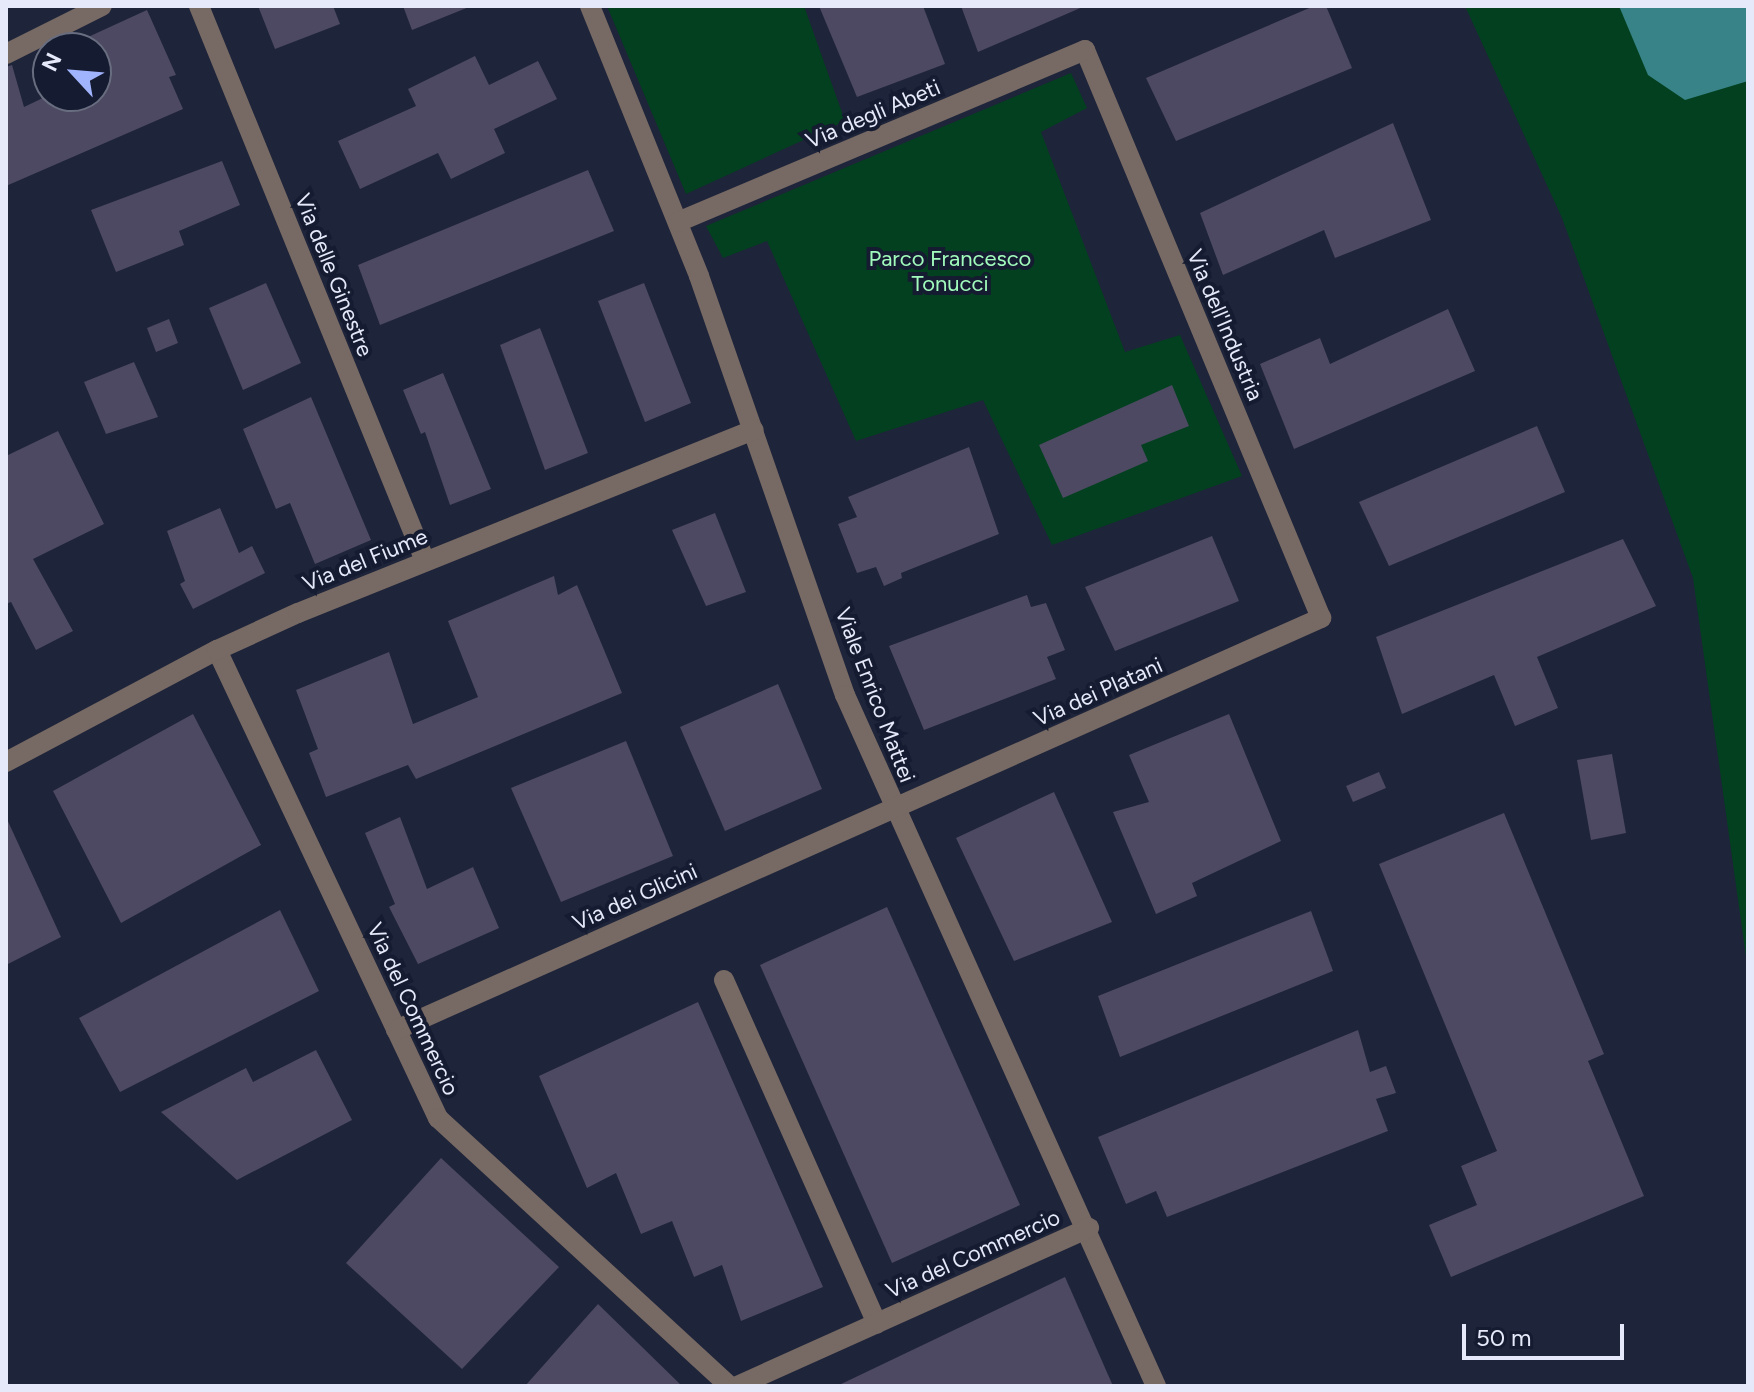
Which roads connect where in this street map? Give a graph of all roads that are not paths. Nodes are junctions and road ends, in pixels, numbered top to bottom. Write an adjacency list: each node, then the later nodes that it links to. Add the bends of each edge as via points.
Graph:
1 (102, 6): 5 (street)
2 (199, 6): 8 (street, Via delle Ginestre)
3 (590, 6): 6 (street, Viale Enrico Mattei)
4 (1085, 50): 6 (street, Via degli Abeti); 9 (street, Via dell'Industria)
5 (6, 54)
6 (678, 222): 7 (street, Viale Enrico Mattei)
7 (754, 430): 8 (street, Via del Fiume); 12 (street, Viale Enrico Mattei, via 845,695)
8 (425, 561): 10 (street, Via del Fiume)
9 (1321, 618): 12 (street, Via dei Platani)
10 (217, 650): 11 (street, Via del Fiume); 14 (street, Via del Commercio)
11 (6, 762)
12 (894, 808): 14 (street, Via dei Glicini); 15 (street, Viale Enrico Mattei)
13 (724, 980): 16 (street, Via del Commercio)
14 (396, 1030): 17 (street, Via del Commercio, via 438,1118)
15 (1089, 1228): 16 (street, Via del Commercio); 19 (street, Viale Enrico Mattei)
16 (877, 1323): 18 (street, Via del Commercio)
17 (729, 1386)
18 (737, 1386)
19 (1156, 1386)

